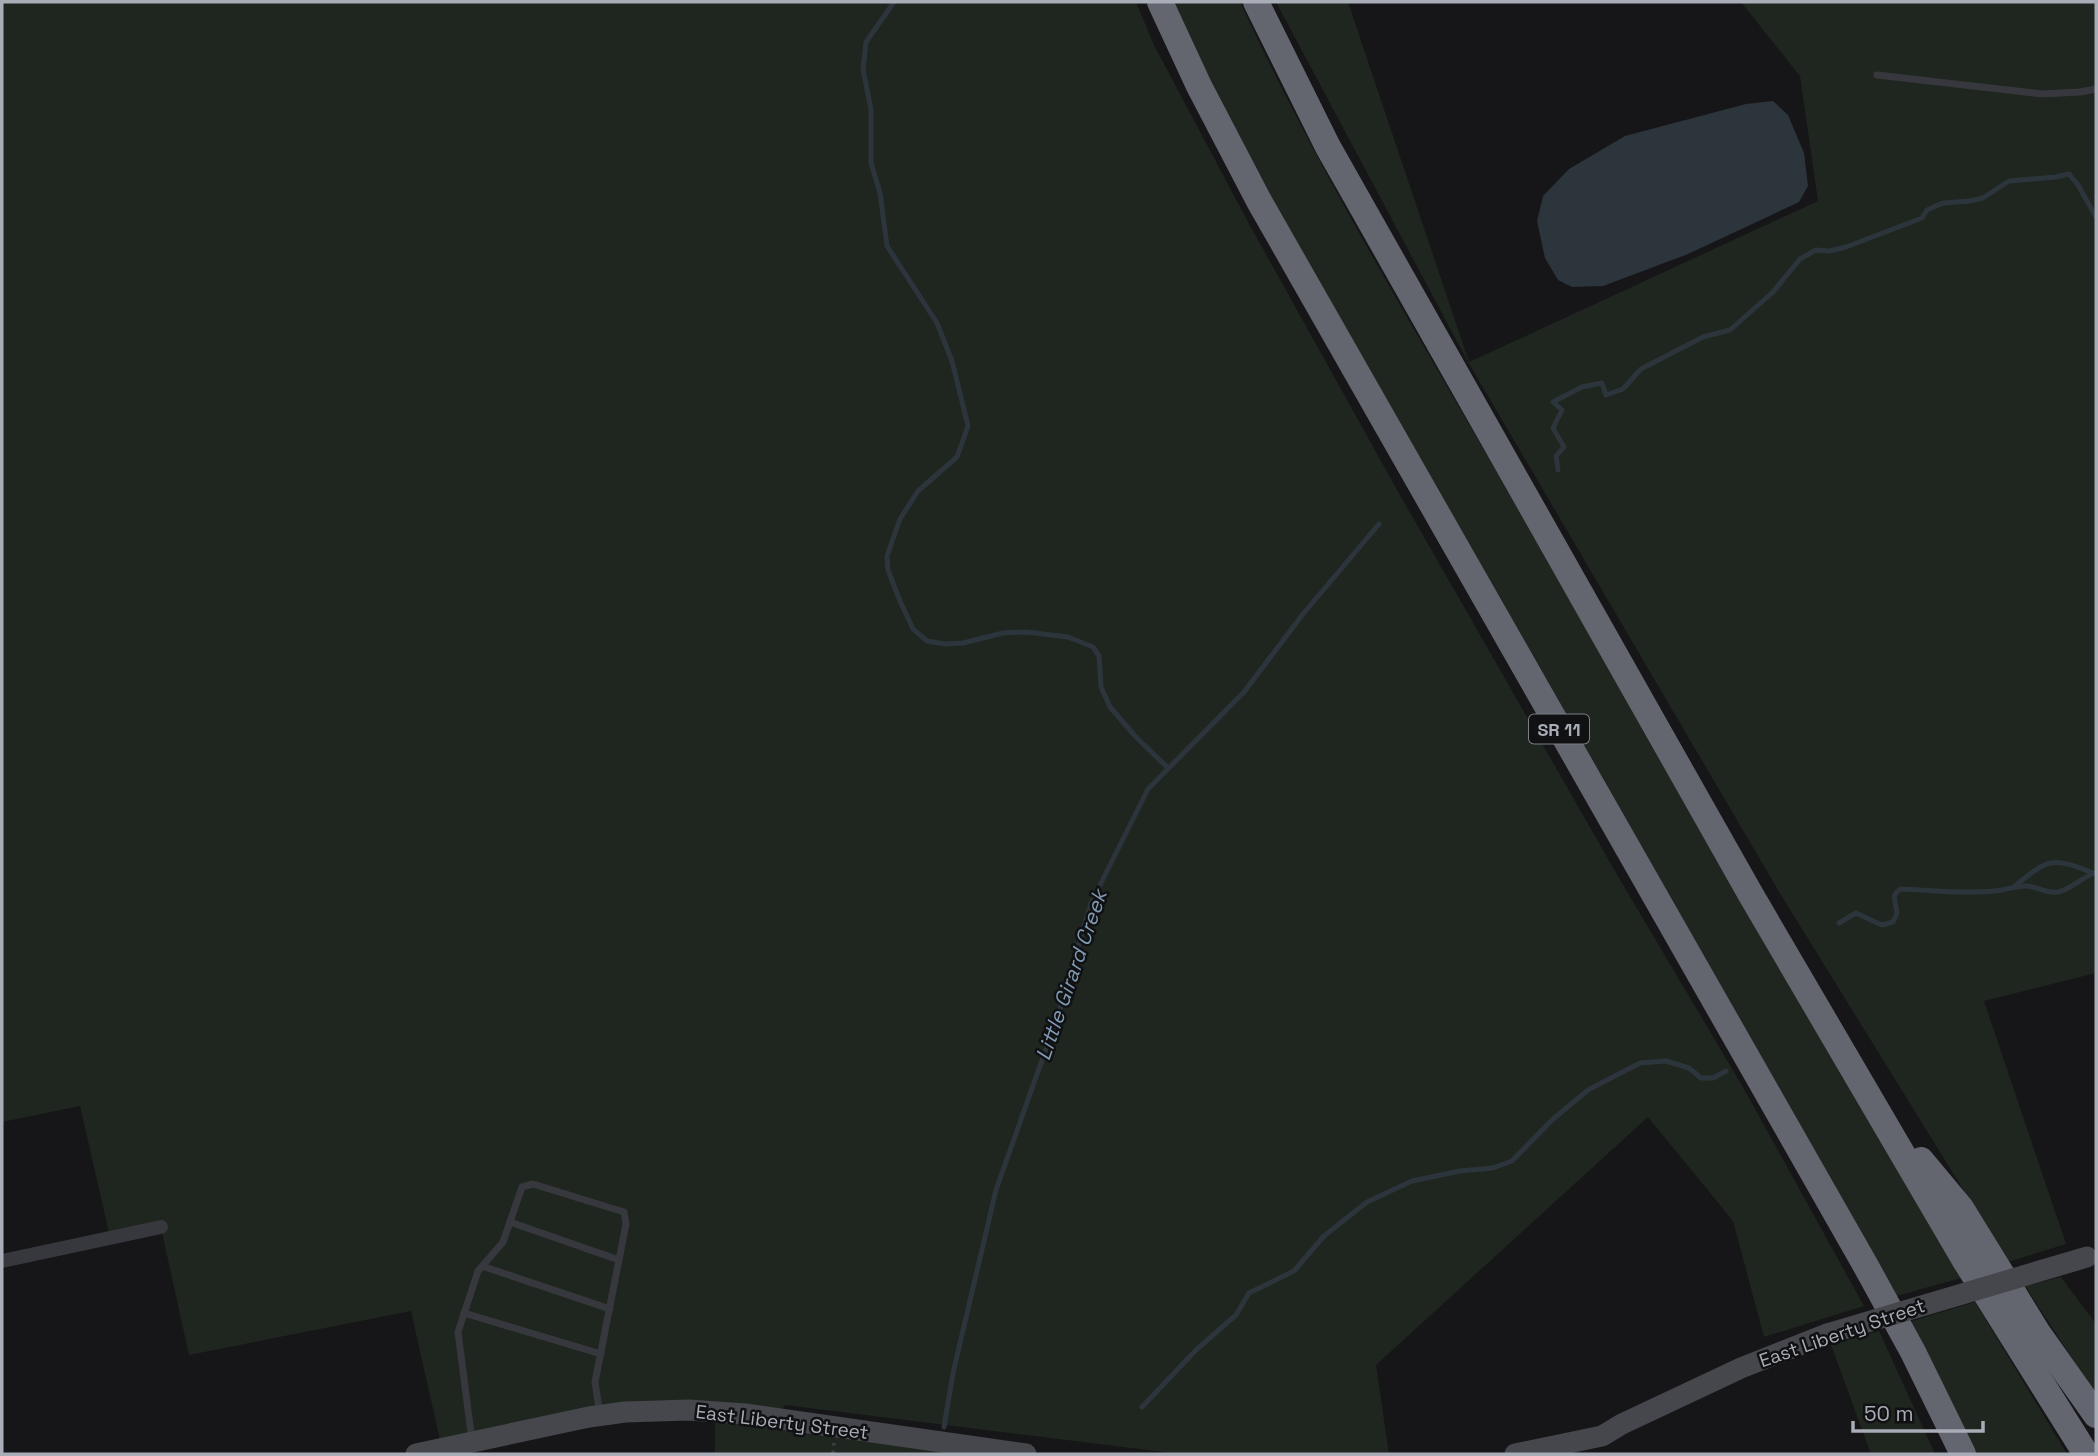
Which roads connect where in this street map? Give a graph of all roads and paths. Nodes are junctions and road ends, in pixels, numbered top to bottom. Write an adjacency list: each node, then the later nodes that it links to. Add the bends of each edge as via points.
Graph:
1 (1160, 2): 23 (highway, SR 11, via 1259,201 1867,1268)
2 (1256, 2): 5 (highway, via 1328,146)
3 (1877, 75): 4 (lane, via 2042,94)
4 (2096, 89)
5 (1872, 1101): 16 (highway, via 1961,1209 2038,1333); 24 (highway)
6 (510, 1222): 9 (lane); 9 (lane, via 522,1187 533,1184 624,1212); 11 (lane, via 503,1242)
7 (161, 1227): 10 (street)
8 (2092, 1256): 17 (street, East Liberty Street, bridge, via 1827,1334 1741,1368)
9 (619, 1260): 12 (lane)
10 (2, 1261)
11 (482, 1266): 12 (lane); 13 (lane)
12 (610, 1308): 14 (lane)
13 (464, 1313): 14 (lane); 18 (lane, via 458,1332)
14 (601, 1354): 15 (lane, via 596,1382)
15 (601, 1415): 18 (street, East Liberty Street); 20 (street, East Liberty Street, via 688,1410 745,1414)
16 (2096, 1415)
17 (1602, 1436): 21 (street, East Liberty Street); 22 (street)
18 (472, 1442): 19 (street, East Liberty Street)
19 (416, 1454)
20 (1026, 1454)
21 (1515, 1454)
22 (1587, 1454)
23 (1963, 1454)
24 (2086, 1454)

